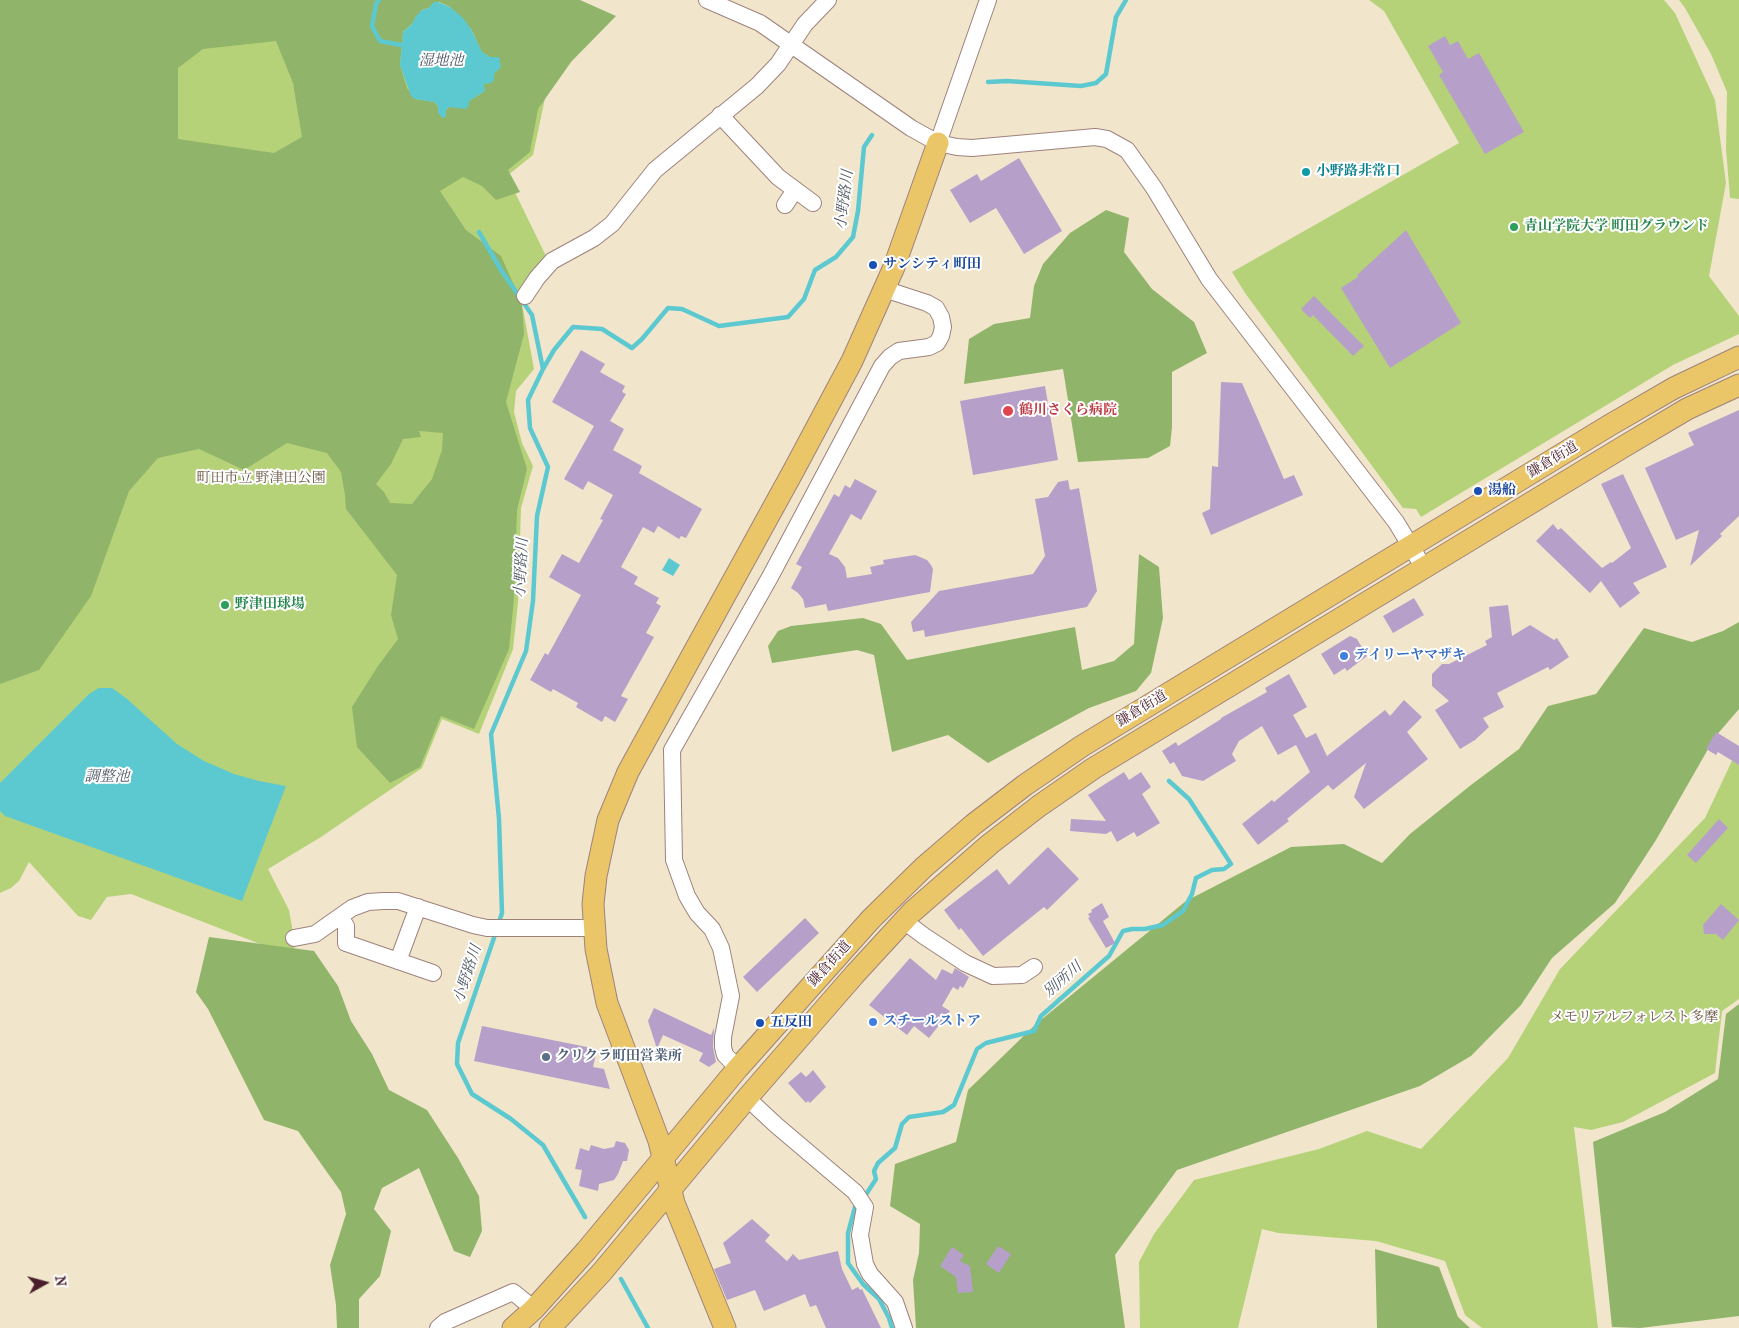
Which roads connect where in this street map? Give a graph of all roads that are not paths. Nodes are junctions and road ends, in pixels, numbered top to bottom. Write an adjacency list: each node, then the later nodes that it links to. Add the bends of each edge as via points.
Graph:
1 (707, 0): 4 (street, via 760,23)
2 (828, 0): 4 (street, via 805,24)
3 (988, 0): 6 (street)
4 (792, 44): 5 (street, via 757,86); 6 (street, via 901,121)
5 (720, 115): 7 (street); 11 (street, via 655,170 612,224 552,261)
6 (938, 143): 10 (main road); 14 (street, via 972,148 1095,137 1108,139 1127,150 1209,279 1396,522)
7 (794, 190): 8 (street); 9 (street)
8 (813, 203)
9 (785, 205)
10 (884, 289): 19 (main road, via 823,417 645,738 618,793 597,867); 24 (street, via 927,302 936,308 943,327 941,336 929,347 899,351 882,366 770,577 672,750 674,860 687,896 712,929 721,948 731,996 723,1048 725,1055)
11 (525, 296)
12 (1739, 357): 14 (main road, 鎌倉街道, via 1674,388)
13 (1739, 385): 15 (main road, 鎌倉街道, via 1687,409)
14 (1411, 546): 15 (street); 24 (main road, 鎌倉街道, via 1053,764 998,805 895,894)
15 (1424, 568): 18 (main road, 鎌倉街道, via 1066,786 990,844)
16 (418, 907): 17 (street, via 398,901 368,902); 19 (street, via 487,928); 21 (street)
17 (340, 917): 20 (street, via 315,934); 21 (street, via 346,926 346,943)
18 (904, 921): 22 (street, via 965,963 993,976 1022,976); 25 (main road, 鎌倉街道)
19 (594, 928): 26 (main road, via 607,1003)
20 (294, 938)
21 (398, 961): 23 (street)
22 (1034, 967)
23 (433, 973)
24 (738, 1068): 26 (main road, 鎌倉街道)
25 (746, 1098): 27 (main road, 鎌倉街道); 33 (street, via 854,1192 865,1207 860,1235 865,1264 895,1302)
26 (664, 1156): 27 (main road); 28 (main road, 鎌倉街道)
27 (670, 1190): 31 (main road, 鎌倉街道); 32 (main road)
28 (534, 1308): 29 (street, via 512,1292); 30 (main road, 鎌倉街道)
29 (438, 1328)
30 (513, 1328)
31 (550, 1328)
32 (725, 1328)
33 (904, 1328)

